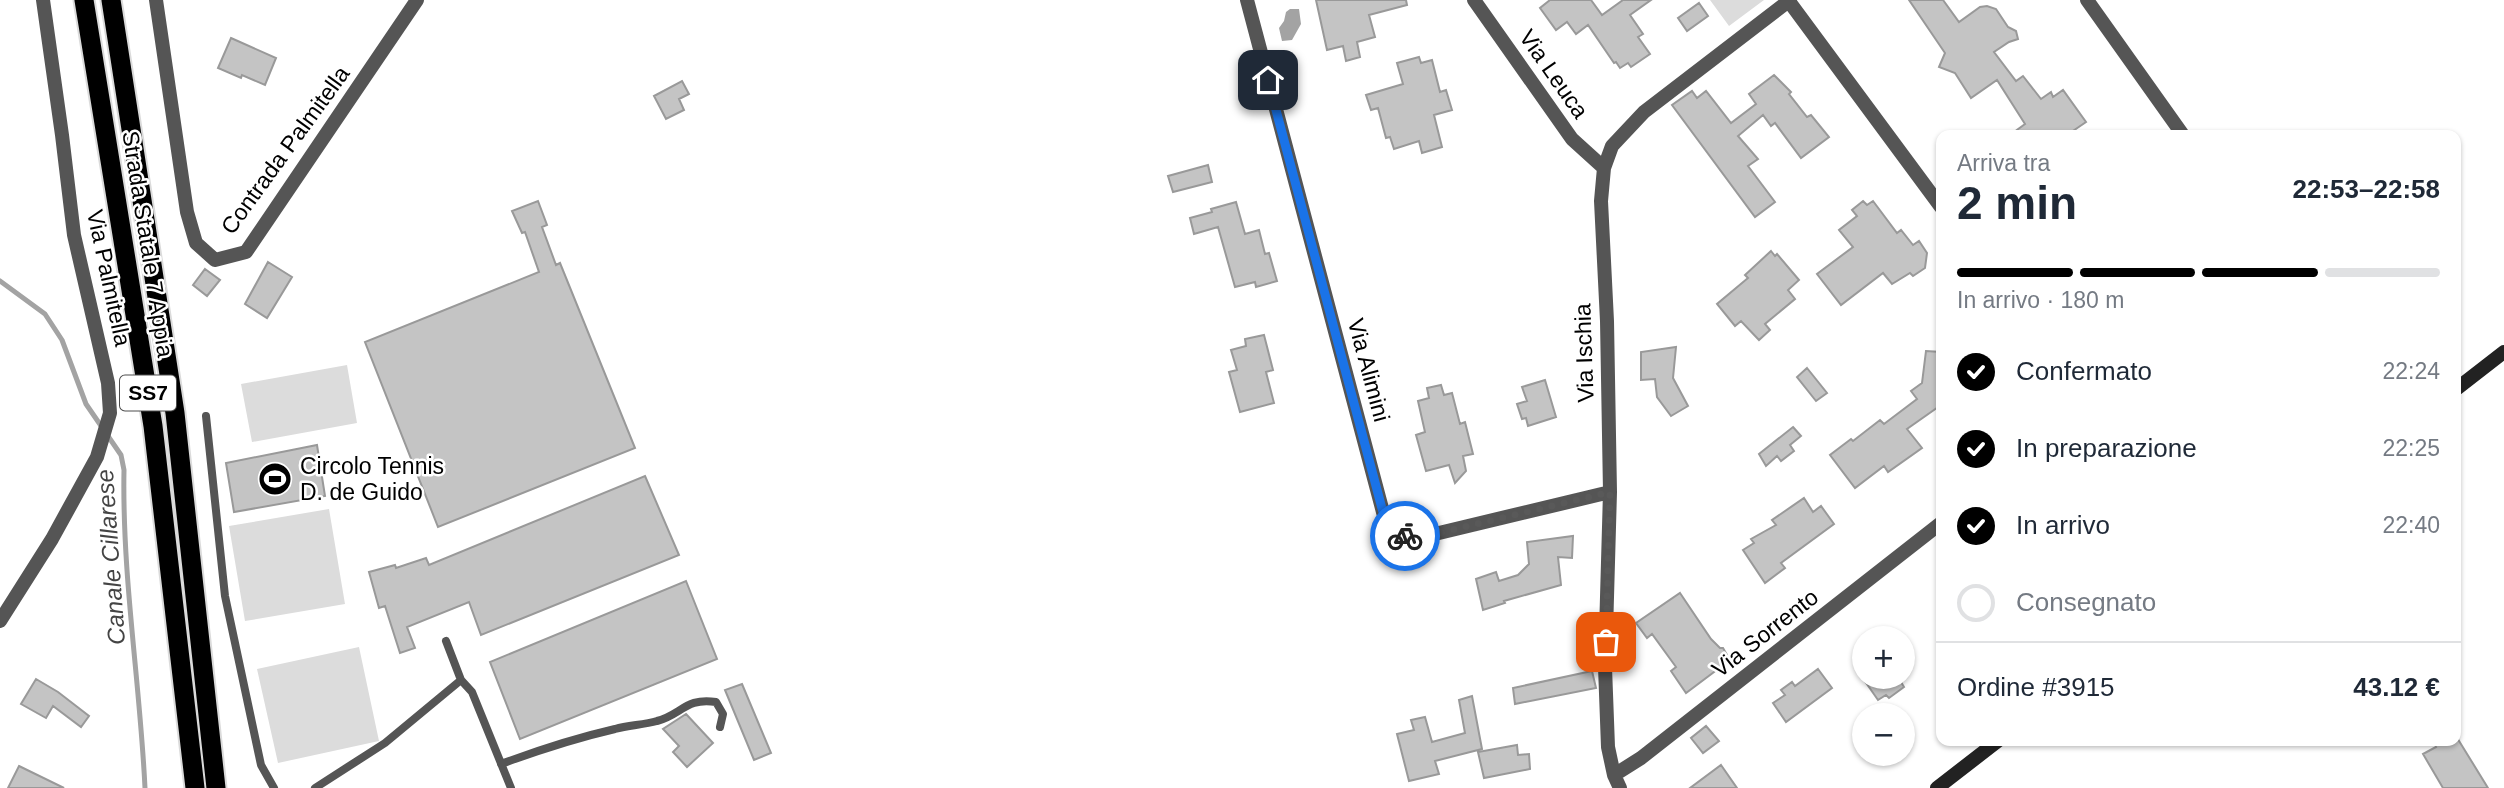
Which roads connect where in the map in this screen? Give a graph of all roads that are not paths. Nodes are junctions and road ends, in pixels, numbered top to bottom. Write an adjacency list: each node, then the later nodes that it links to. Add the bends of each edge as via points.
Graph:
1 (43, 0): 18 (street, Via Palmitella, via 74,236 108,383 110,413 97,457)
2 (84, 0): 25 (highway, Strada Statale 7 Appia / SS7, via 153,426)
3 (111, 0): 26 (highway, Strada Statale 7 Appia / SS7, via 175,413)
4 (156, 0): 5 (street, Contrada Palmitella, via 187,212 196,243 215,260 246,252)
5 (417, 0)
6 (1247, 0): 16 (street, Via Alimini, via 1388,531 1414,539)
7 (1474, 0): 11 (street, Via Leuca, via 1572,139)
8 (1788, 0): 11 (street, Via Ischia, via 1644,112 1612,146); 12 (street)
9 (2087, 0): 10 (street)
10 (2179, 130)
11 (1604, 168): 16 (street, Via Ischia, via 1601,201)
12 (1936, 201)
13 (2504, 352): 14 (main road)
14 (2461, 385)
15 (206, 416): 27 (lane, via 225,596 261,765)
16 (1610, 492): 24 (street, Via Ischia, via 1605,667 1608,747)
17 (1936, 527): 24 (street, Via Sorrento)
18 (0, 621)
19 (446, 642): 20 (lane)
20 (461, 680): 23 (lane, via 472,692); 28 (lane, via 385,743)
21 (720, 727): 23 (lane, via 723,714 716,702 703,700 660,720 615,728)
22 (1991, 746): 30 (main road)
23 (501, 764): 29 (lane)
24 (1617, 781)
25 (195, 788)
26 (216, 788)
27 (274, 788)
28 (315, 788)
29 (512, 788)
30 (1937, 788)

